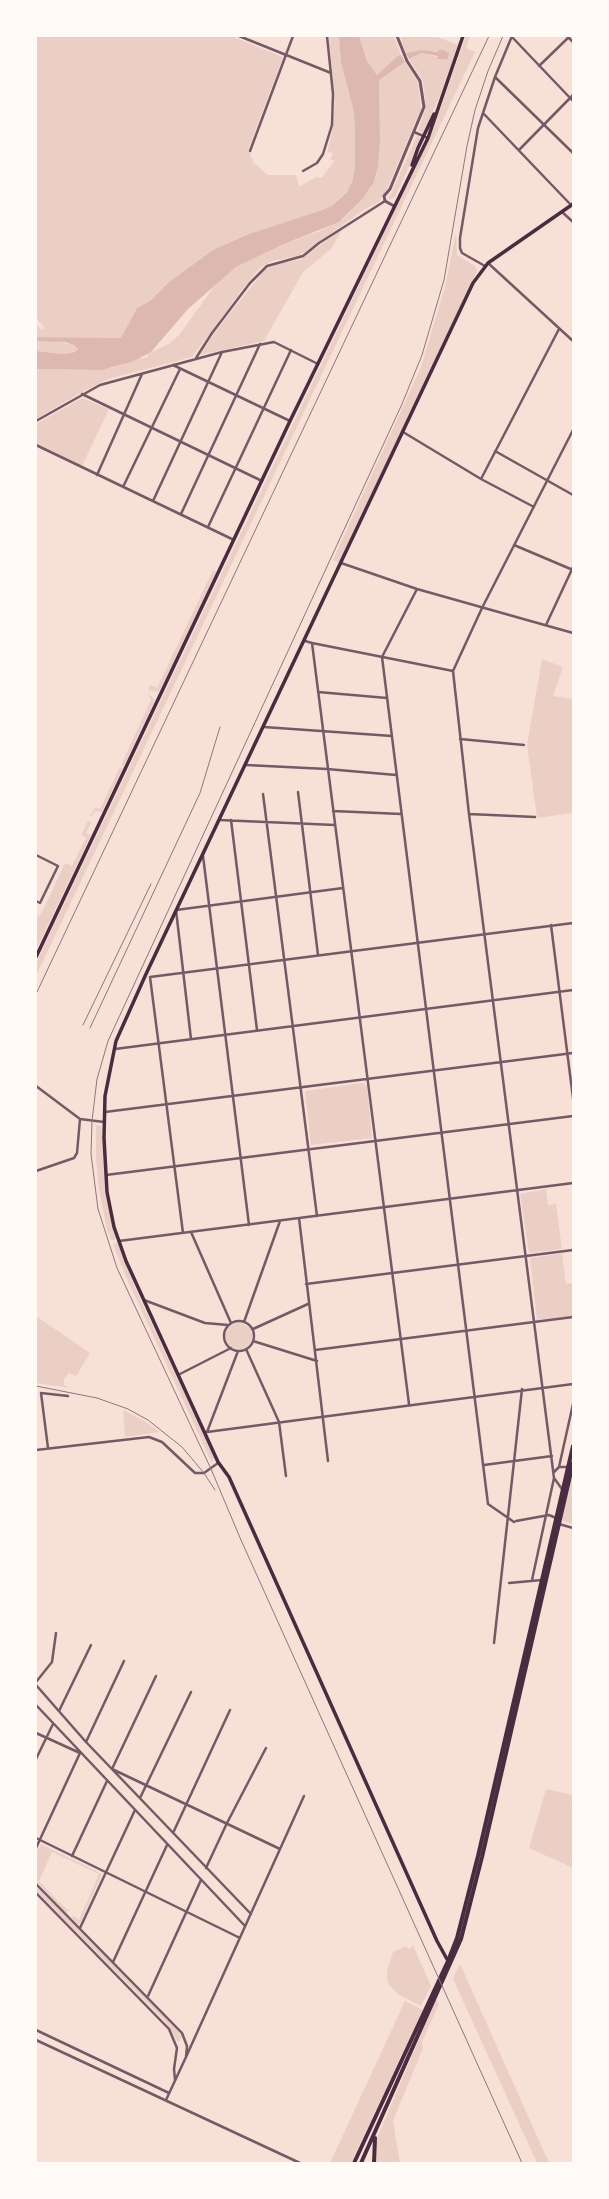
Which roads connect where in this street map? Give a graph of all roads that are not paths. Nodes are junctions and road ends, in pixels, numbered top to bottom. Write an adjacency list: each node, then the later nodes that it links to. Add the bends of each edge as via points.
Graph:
1 (239, 36): 9 (street)
2 (293, 36): 9 (street)
3 (327, 36): 11 (street)
4 (397, 36): 18 (street, via 407,60 420,81 424,105)
5 (463, 36): 19 (main road)
6 (568, 36): 8 (street); 10 (street)
7 (512, 37): 10 (street); 12 (street)
8 (573, 42)
9 (286, 55): 11 (street); 21 (street)
10 (539, 66): 14 (street)
11 (331, 72): 23 (street, via 333,110 329,138 320,159)
12 (495, 77): 16 (street); 17 (street)
13 (573, 95): 14 (street)
14 (570, 98): 15 (street); 17 (street)
15 (573, 101)
16 (483, 113): 20 (street); 29 (street, via 472,161 460,244 464,255)
17 (544, 124): 20 (street); 22 (street)
18 (414, 132): 19 (street); 24 (street, via 390,189 384,196)
19 (426, 137): 26 (main road)
20 (518, 150): 25 (street)
21 (250, 151)
22 (573, 153)
23 (303, 171)
24 (385, 201): 26 (street); 35 (street, via 303,256 267,266 242,292)
25 (572, 205): 27 (main road)
26 (394, 206): 36 (main road)
27 (561, 212): 28 (street); 29 (main road)
28 (573, 222)
29 (486, 265): 30 (street); 49 (main road, via 467,295)
30 (559, 329): 31 (street); 52 (street)
31 (573, 341)
32 (260, 344): 33 (street, via 271,342); 34 (street); 42 (street)
33 (291, 350): 36 (street); 43 (street)
34 (222, 352): 35 (street); 40 (street)
35 (196, 358): 37 (street)
36 (319, 364): 46 (main road)
37 (173, 365): 38 (street); 39 (street)
38 (180, 369): 40 (street); 47 (street)
39 (142, 374): 41 (street, via 112,380); 44 (street)
40 (208, 382): 42 (street); 50 (street)
41 (82, 394): 44 (street); 45 (street)
42 (236, 396): 43 (street); 53 (street)
43 (264, 408): 46 (street); 54 (street)
44 (124, 414): 47 (street); 55 (street)
45 (36, 421)
46 (290, 421): 58 (main road)
47 (152, 428): 50 (street); 59 (street)
48 (573, 430): 57 (street)
49 (403, 432): 56 (street); 67 (main road)
50 (180, 442): 53 (street); 61 (street)
51 (36, 445): 55 (street)
52 (495, 451): 56 (street); 57 (street)
53 (208, 455): 54 (street); 63 (street)
54 (236, 468): 58 (street); 64 (street)
55 (97, 475): 59 (street)
56 (481, 479): 62 (street)
57 (547, 480): 60 (street); 62 (street)
58 (262, 481): 65 (main road)
59 (123, 487): 61 (street)
60 (573, 495)
61 (152, 500): 63 (street)
62 (534, 507): 66 (street)
63 (181, 514): 64 (street)
64 (208, 527): 65 (street)
65 (235, 540): 113 (main road)
66 (514, 545): 68 (street); 70 (street)
67 (341, 563): 69 (street); 73 (main road)
68 (573, 569): 71 (street)
69 (417, 589): 70 (street); 75 (street)
70 (482, 608): 71 (street); 76 (street)
71 (546, 626): 72 (street)
72 (573, 633)
73 (305, 641): 74 (street); 79 (main road)
74 (312, 643): 75 (street); 77 (street)
75 (382, 658): 76 (street); 78 (street)
76 (453, 671): 82 (street)
77 (318, 692): 78 (street); 80 (street)
78 (387, 698): 81 (street)
79 (264, 727): 80 (street); 84 (main road)
80 (322, 730): 81 (street); 85 (street)
81 (392, 736): 86 (street)
82 (460, 739): 83 (street); 91 (street)
83 (524, 745)
84 (246, 765): 85 (street); 93 (main road)
85 (327, 769): 86 (street); 89 (street)
86 (396, 775): 90 (street)
87 (298, 792): 96 (street)
88 (263, 794): 95 (street)
89 (333, 811): 90 (street); 97 (street)
90 (401, 814): 110 (street)
91 (469, 814): 92 (street); 109 (street)
92 (535, 817)
93 (219, 820): 94 (street); 99 (main road)
94 (231, 820): 95 (street); 104 (street)
95 (267, 822): 96 (street); 102 (street)
96 (302, 824): 97 (street); 101 (street)
97 (335, 825): 100 (street)
98 (36, 855): 103 (street, via 58,866 40,903)
99 (203, 856): 105 (street); 106 (main road)
100 (343, 888): 101 (street); 111 (street)
101 (310, 892): 102 (street); 112 (street)
102 (276, 897): 104 (street); 114 (street)
103 (36, 901)
104 (242, 901): 105 (street); 115 (street)
105 (209, 905): 106 (street); 116 (street)
106 (176, 910): 117 (street); 118 (main road)
107 (573, 923): 108 (street)
108 (552, 926): 109 (street); 120 (street)
109 (484, 934): 110 (street); 121 (street)
110 (417, 942): 111 (street); 122 (street)
111 (351, 951): 112 (street); 123 (street)
112 (318, 955): 114 (street)
113 (36, 957)
114 (283, 960): 115 (street); 124 (street)
115 (249, 964): 116 (street); 125 (street)
116 (217, 968): 117 (street); 126 (street)
117 (183, 972): 118 (street); 127 (street)
118 (148, 976): 128 (street); 129 (main road)
119 (573, 990): 120 (street)
120 (560, 992): 121 (street); 131 (street)
121 (493, 1000): 122 (street); 132 (street)
122 (426, 1009): 123 (street); 133 (street)
123 (359, 1017): 124 (street); 134 (street)
124 (292, 1026): 125 (street); 136 (street)
125 (257, 1030): 126 (street)
126 (225, 1034): 127 (street); 137 (street)
127 (191, 1039): 128 (street)
128 (158, 1043): 129 (street); 139 (street)
129 (114, 1049): 140 (main road, via 106,1085)
130 (573, 1053): 131 (street)
131 (568, 1054): 132 (street); 138 (street)
132 (500, 1062): 133 (street); 144 (street)
133 (433, 1071): 134 (street); 145 (street)
134 (368, 1079): 136 (street); 146 (street)
135 (36, 1086): 142 (street)
136 (300, 1087): 137 (street); 147 (street)
137 (233, 1096): 139 (street); 148 (street)
138 (573, 1098)
139 (166, 1104): 140 (street); 149 (street)
140 (104, 1112): 143 (main road)
141 (573, 1116): 144 (street)
142 (80, 1119): 143 (street); 150 (street, via 77,1153 74,1158)
143 (104, 1122): 151 (main road)
144 (509, 1124): 145 (street); 153 (street)
145 (442, 1132): 146 (street); 154 (street)
146 (376, 1141): 147 (street); 155 (street)
147 (308, 1149): 148 (street); 156 (street)
148 (241, 1158): 149 (street); 159 (street)
149 (174, 1167): 151 (street); 161 (street)
150 (36, 1171)
151 (106, 1175): 162 (main road, via 110,1210)
152 (573, 1183): 153 (street)
153 (517, 1190): 154 (street); 164 (street)
154 (450, 1199): 155 (street); 165 (street)
155 (383, 1207): 156 (street); 166 (street)
156 (317, 1216): 157 (street)
157 (299, 1218): 158 (street); 167 (street)
158 (281, 1220): 159 (street); 171 (street)
159 (249, 1225): 160 (street)
160 (191, 1232): 161 (street); 173 (street)
161 (183, 1233): 162 (street)
162 (119, 1241): 168 (main road)
163 (573, 1250): 164 (street)
164 (525, 1256): 165 (street); 172 (street)
165 (458, 1265): 166 (street); 175 (street)
166 (392, 1274): 167 (street); 176 (street)
167 (306, 1284): 169 (street)
168 (143, 1299): 173 (street, via 205,1323); 183 (main road)
169 (308, 1304): 174 (street); 180 (street)
170 (573, 1318): 172 (street)
171 (244, 1322): 173 (street); 174 (street)
172 (534, 1322): 175 (street); 185 (street)
173 (230, 1324): 178 (street, via 225,1337)
174 (253, 1329): 177 (street)
175 (467, 1331): 176 (street); 188 (street)
176 (400, 1340): 180 (street); 189 (street)
177 (254, 1341): 179 (street); 182 (street)
178 (231, 1348): 181 (street); 183 (street)
179 (246, 1349): 181 (street); 192 (street)
180 (315, 1350): 182 (street)
181 (238, 1351): 193 (street)
182 (317, 1361): 191 (street)
183 (178, 1375): 193 (main road)
184 (573, 1384): 185 (street)
185 (542, 1387): 186 (street); 197 (street)
186 (522, 1389): 188 (street); 199 (street)
187 (68, 1396): 195 (street, via 41,1393)
188 (475, 1396): 189 (street); 202 (street)
189 (409, 1404): 191 (street)
190 (573, 1404): 203 (street)
191 (323, 1416): 192 (street); 198 (street)
192 (279, 1422): 193 (street); 206 (street)
193 (206, 1433): 200 (main road)
194 (573, 1446): 204 (main road)
195 (48, 1448): 196 (street); 200 (street, via 149,1437 162,1442 195,1473 204,1473)
196 (36, 1450)
197 (552, 1456): 199 (street); 205 (street)
198 (328, 1461)
199 (514, 1461): 202 (street); 209 (street)
200 (218, 1462): 260 (main road, via 229,1477)
201 (573, 1463): 212 (main road)
202 (484, 1465): 209 (street, via 488,1504)
203 (559, 1467): 204 (street); 205 (street)
204 (568, 1468): 208 (main road)
205 (554, 1472): 207 (street)
206 (286, 1476)
207 (554, 1478): 208 (street); 210 (street)
208 (563, 1489): 211 (main road)
209 (508, 1516): 210 (street, via 515,1521); 218 (street)
210 (546, 1516): 211 (street); 214 (street)
211 (556, 1518): 215 (main road)
212 (559, 1524): 213 (street); 269 (main road, via 461,1939)
213 (573, 1528)
214 (532, 1580): 215 (street); 216 (street)
215 (542, 1580): 260 (main road, via 478,1856 459,1931)
216 (509, 1583)
217 (56, 1632): 222 (street, via 52,1662)
218 (494, 1643)
219 (90, 1645): 226 (street)
220 (124, 1661): 230 (street)
221 (156, 1676): 234 (street)
222 (36, 1683): 226 (street)
223 (191, 1692): 236 (street)
224 (36, 1705): 227 (street)
225 (230, 1710): 239 (street)
226 (59, 1711): 230 (street)
227 (53, 1724): 229 (street); 232 (street)
228 (36, 1733): 229 (street)
229 (46, 1738): 232 (street); 233 (street)
230 (86, 1742): 234 (street)
231 (266, 1748): 241 (street)
232 (80, 1753): 235 (street); 244 (street)
233 (36, 1759)
234 (112, 1769): 236 (street); 238 (street)
235 (107, 1780): 240 (street); 248 (street)
236 (147, 1785): 238 (street); 239 (street)
237 (304, 1796): 247 (street)
238 (140, 1798): 242 (street)
239 (186, 1804): 241 (street); 242 (street)
240 (135, 1810): 245 (street); 250 (street)
241 (227, 1823): 247 (street); 249 (street)
242 (173, 1833): 249 (street)
243 (36, 1838): 244 (street)
244 (40, 1840): 246 (street); 248 (street)
245 (167, 1845): 251 (street); 253 (street)
246 (36, 1848)
247 (280, 1848): 256 (street)
248 (72, 1856): 250 (street)
249 (206, 1868): 256 (street)
250 (106, 1872): 253 (street); 258 (street)
251 (201, 1880): 255 (street); 257 (street)
252 (36, 1884): 258 (street)
253 (146, 1892): 255 (street); 261 (street)
254 (36, 1893): 266 (street, via 169,2029 177,2048)
255 (187, 1912): 259 (street); 262 (street)
256 (250, 1914): 257 (street)
257 (245, 1926): 259 (street)
258 (80, 1928): 261 (street)
259 (240, 1938): 265 (street)
260 (448, 1961): 271 (main road)
261 (114, 1962): 262 (street)
262 (148, 1996): 265 (street, via 182,2033 187,2046)
263 (36, 2030): 267 (street)
264 (36, 2040): 268 (street)
265 (186, 2057): 266 (street)
266 (175, 2081): 267 (street)
267 (169, 2093): 268 (street)
268 (166, 2100): 270 (street)
269 (378, 2128): 272 (main road); 273 (main road, via 374,2142)
270 (300, 2163)
271 (354, 2163)
272 (361, 2163)
273 (374, 2163)

